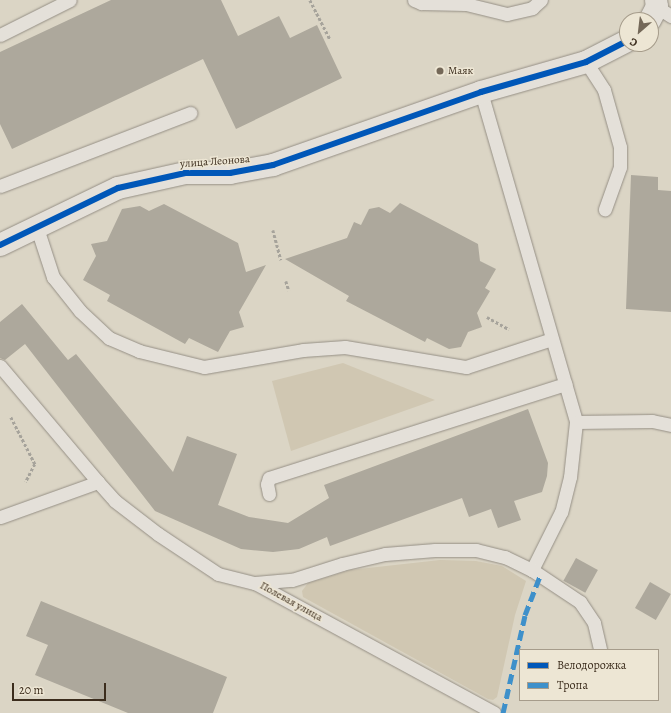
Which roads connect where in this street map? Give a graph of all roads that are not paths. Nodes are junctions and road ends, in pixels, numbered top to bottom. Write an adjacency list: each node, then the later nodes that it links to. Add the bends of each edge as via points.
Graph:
1 (70, 0): 5 (lane)
2 (414, 0): 3 (lane, via 421,3 466,4 507,14 532,8)
3 (541, 0)
4 (0, 23): 5 (lane)
5 (15, 26): 6 (lane)
6 (0, 35)
7 (619, 45): 8 (street, улица Леонова)
8 (586, 62): 9 (street, улица Леонова); 12 (lane, via 604,90 620,147 620,167)
9 (481, 92): 13 (street, улица Леонова, via 251,171 185,173 118,188); 15 (lane)
10 (190, 113): 11 (lane)
11 (0, 186)
12 (605, 209)
13 (37, 228): 14 (street, улица Леонова); 15 (lane, via 53,277 80,311 109,338 138,351 197,366 204,367 303,350 345,347 466,367)
14 (0, 245)
15 (552, 339): 17 (lane)
16 (0, 366): 20 (lane, Полевая улица)
17 (565, 384): 18 (lane); 21 (lane, via 269,478)
18 (576, 422): 19 (lane, via 652,421); 23 (lane, via 570,477 561,512)
19 (671, 425)
20 (98, 482): 22 (lane); 24 (lane, Полевая улица, via 115,501 158,534 218,574)
21 (269, 494)
22 (0, 517)
23 (532, 570): 24 (lane, via 498,555 476,550 435,550 386,554 342,564 292,580); 25 (lane, via 580,602 594,623)
24 (256, 583): 26 (lane, Полевая улица)
25 (600, 649)
26 (494, 713)

